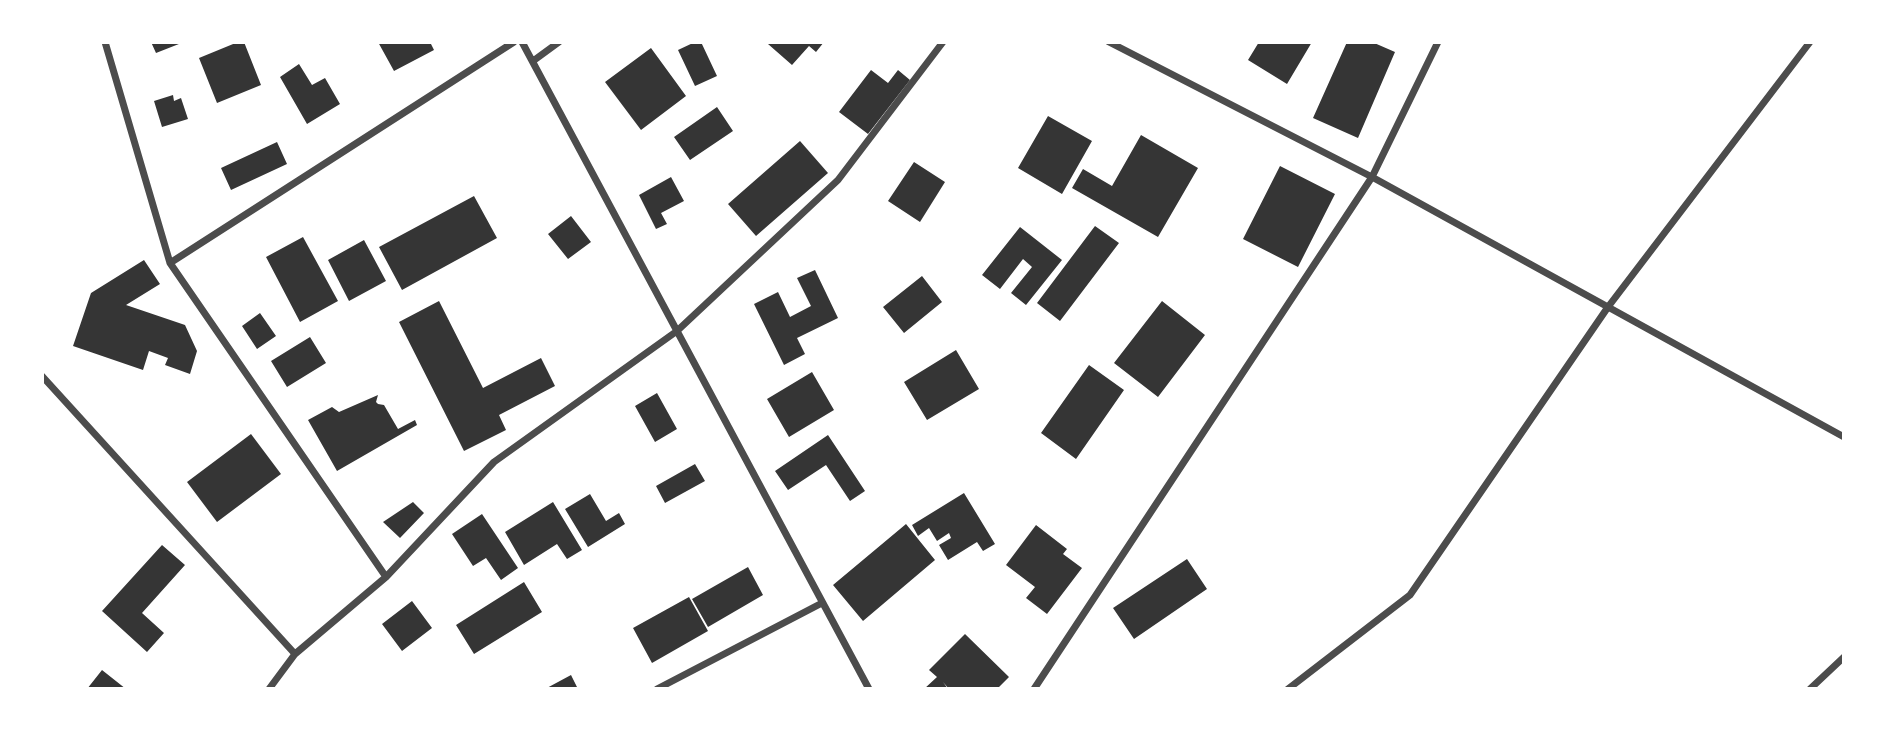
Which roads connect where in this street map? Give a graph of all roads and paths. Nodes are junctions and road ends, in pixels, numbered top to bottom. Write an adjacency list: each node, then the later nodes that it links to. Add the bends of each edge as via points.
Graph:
1 (105, 42): 11 (street)
2 (514, 42): 11 (street)
3 (522, 42): 9 (street)
4 (559, 42): 9 (street)
5 (943, 42): 13 (street, via 838,180)
6 (1109, 42): 10 (street)
7 (1438, 42): 10 (street)
8 (1810, 42): 12 (street)
9 (533, 61): 13 (street)
10 (1372, 177): 12 (street); 23 (street)
11 (170, 263): 16 (street)
12 (1608, 307): 15 (street); 24 (street, via 1410,595)
13 (677, 331): 16 (street, via 494,462); 17 (street)
14 (42, 376): 18 (street)
15 (1844, 437)
16 (386, 577): 18 (street)
17 (822, 603): 21 (street); 22 (street)
18 (295, 654): 20 (street)
19 (1844, 657): 25 (street)
20 (269, 689)
21 (657, 689)
22 (869, 689)
23 (1034, 689)
24 (1288, 689)
25 (1810, 689)

